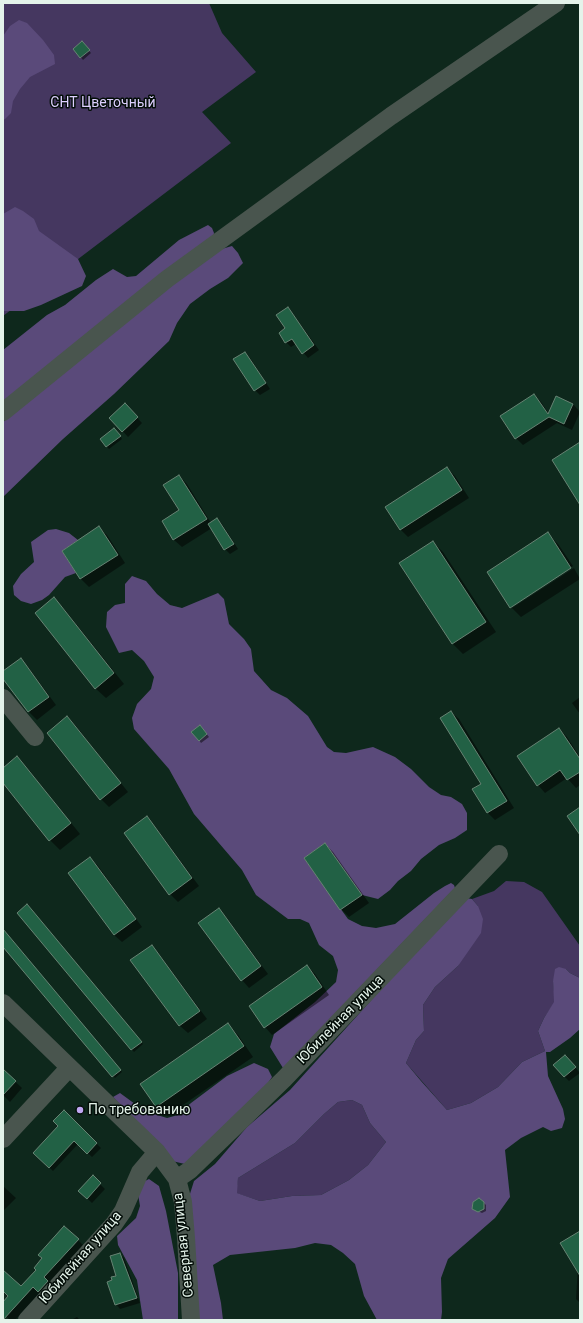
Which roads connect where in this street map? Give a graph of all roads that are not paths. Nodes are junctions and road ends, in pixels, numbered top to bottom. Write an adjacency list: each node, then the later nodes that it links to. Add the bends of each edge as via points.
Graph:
1 (556, 3): 2 (street, via 391,116 167,279)
2 (3, 412)
3 (3, 698): 4 (street)
4 (35, 737)
5 (498, 854): 10 (street, Юбилейная улица, via 284,1079)
6 (3, 1002): 7 (street, Северная улица)
7 (70, 1068): 8 (street); 9 (street, Северная улица)
8 (3, 1139)
9 (157, 1152): 10 (street, Северная улица); 11 (street, Юбилейная улица, via 140,1172 123,1211 114,1224)
10 (177, 1180): 12 (street, Северная улица, via 183,1202 186,1231)
11 (27, 1320)
12 (191, 1320)

